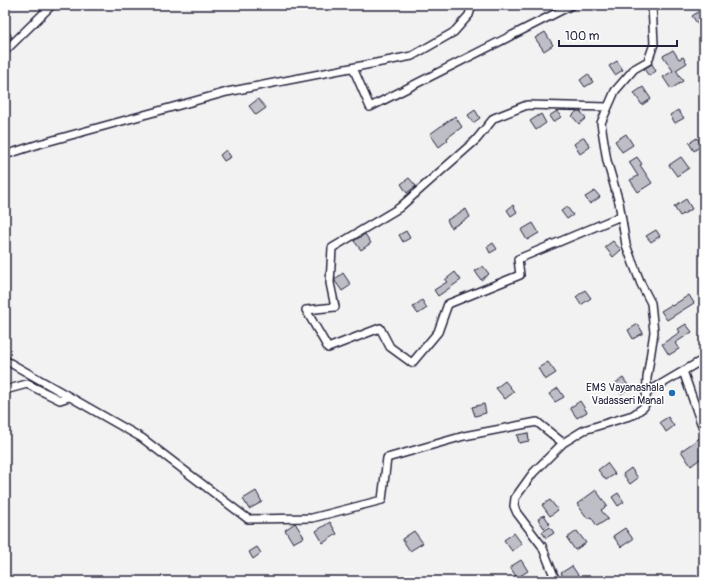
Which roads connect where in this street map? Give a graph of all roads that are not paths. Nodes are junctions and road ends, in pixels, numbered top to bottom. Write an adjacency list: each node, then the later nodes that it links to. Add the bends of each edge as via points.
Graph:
1 (52, 5): 5 (street)
2 (472, 5): 6 (street, via 469,15 454,32 412,56)
3 (572, 5): 6 (street, via 370,107)
4 (652, 5): 7 (street, via 654,44 648,61 634,69 615,91)
5 (5, 51)
6 (353, 68): 8 (street, via 227,92)
7 (608, 107): 9 (street, via 601,123 607,161); 9 (street, via 527,105 494,118 476,140 399,208 332,248 330,283 335,307 306,310 328,348 380,328 390,347 412,363 438,332 448,304 520,275 518,258)
8 (5, 155)
9 (621, 216): 14 (street, via 626,245 651,303 654,332)
10 (704, 359): 12 (street)
11 (5, 360): 15 (street)
12 (683, 371): 14 (street); 16 (street, via 701,423)
13 (5, 390): 15 (street, via 26,384 60,400)
14 (646, 393): 17 (street, via 644,407 633,415 584,430)
15 (69, 396): 17 (street, via 142,438 248,520 312,518 382,500 388,458 464,436 537,422)
16 (704, 422)
17 (563, 443): 18 (street, via 533,473 515,498 514,506 542,546)
18 (556, 581)

